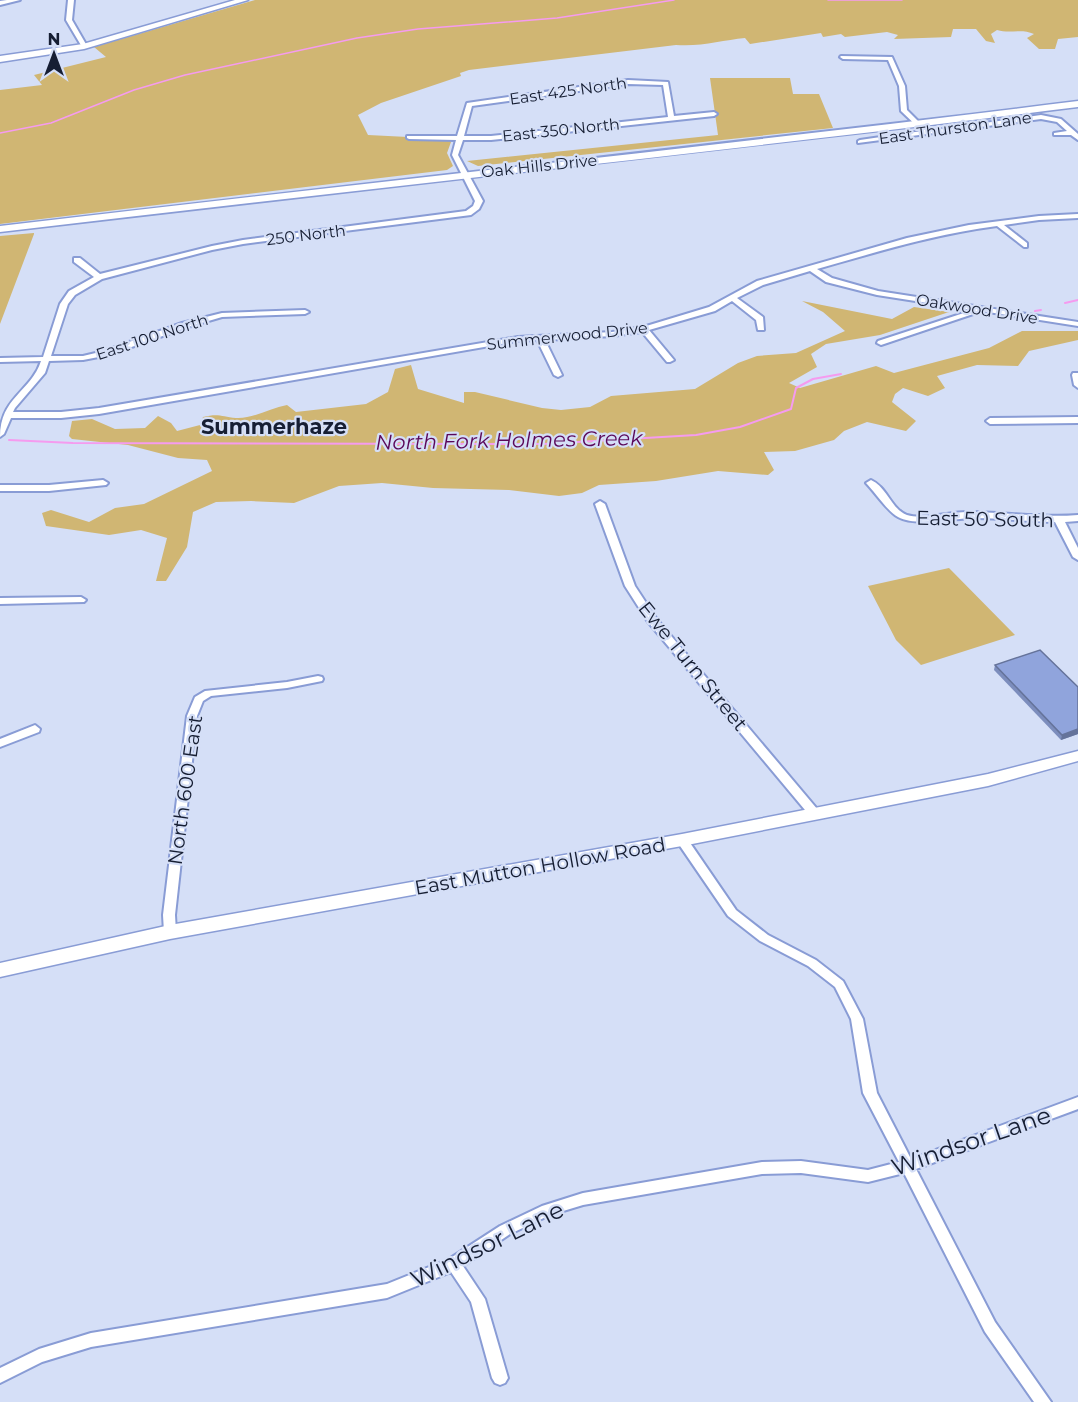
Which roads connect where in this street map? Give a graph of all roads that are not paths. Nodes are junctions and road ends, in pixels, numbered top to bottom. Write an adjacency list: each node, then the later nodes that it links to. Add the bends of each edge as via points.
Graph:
1 (17, 0): 4 (street)
2 (71, 0): 5 (street, via 69,21)
3 (244, 0): 5 (main road)
4 (0, 3)
5 (84, 46): 7 (main road)
6 (843, 57): 11 (street, via 890,58 902,86 904,111)
7 (0, 59)
8 (1078, 104): 11 (main road, Oak Hills Drive)
9 (714, 114): 10 (street, East 350 North)
10 (671, 118): 16 (street, East 350 North); 16 (street, East 425 North, via 666,83 628,82 469,104)
11 (917, 123): 12 (street); 18 (main road, Oak Hills Drive)
12 (926, 132): 14 (street, East Thurston Lane, via 1051,117); 17 (street, East Thurston Lane)
13 (1056, 134): 14 (street)
14 (1075, 136)
15 (409, 137): 16 (street, East 350 North)
16 (460, 138): 18 (street, via 455,155)
17 (860, 142)
18 (464, 174): 21 (main road, Oak Hills Drive); 25 (street, 250 North, via 479,201 468,213 233,244)
19 (1078, 216): 20 (street, Summerwood Drive)
20 (998, 223): 22 (street); 24 (street, Summerwood Drive, via 938,233)
21 (0, 229)
22 (1024, 245)
23 (77, 260): 25 (street)
24 (811, 268): 26 (street, Summerwood Drive, via 760,283); 27 (street, Oakwood Drive, via 829,280 877,293)
25 (99, 277): 34 (street, via 72,293 64,304)
26 (732, 298): 30 (street, via 760,320); 31 (street, Summerwood Drive, via 712,309)
27 (981, 310): 29 (street, Oakwood Drive); 33 (street)
28 (305, 312): 34 (street, East 100 North, via 222,315 106,353)
29 (1078, 324)
30 (761, 328)
31 (644, 329): 32 (street, Summerwood Drive); 36 (street)
32 (539, 337): 37 (street); 40 (street, Summerwood Drive, via 99,411)
33 (881, 343)
34 (46, 359): 35 (street, East 100 North); 40 (street, via 42,371)
35 (0, 360)
36 (670, 360)
37 (558, 375)
38 (1076, 375): 39 (street)
39 (1078, 385)
40 (8, 414): 43 (street)
41 (1078, 420): 42 (street)
42 (990, 421)
43 (0, 434)
44 (103, 483): 46 (street)
45 (871, 483): 49 (street, East 50 South, via 882,491 898,515 909,519 979,515)
46 (0, 488)
47 (600, 504): 57 (street, Ewe Turn Street, via 630,586 652,620)
48 (1078, 518): 49 (street, East 50 South)
49 (1059, 520): 50 (street)
50 (1078, 557)
51 (81, 600): 52 (street)
52 (0, 601)
53 (318, 679): 59 (street, North 600 East, via 209,693 199,699 192,716)
54 (35, 729): 55 (street)
55 (0, 743)
56 (1078, 756): 57 (main road, East Mutton Hollow Road, via 988,780)
57 (814, 813): 58 (main road, East Mutton Hollow Road)
58 (682, 840): 59 (main road, East Mutton Hollow Road); 62 (street, via 732,913 764,938 812,963 839,984 857,1019 870,1093)
59 (170, 932): 60 (main road, East Mutton Hollow Road)
60 (0, 970)
61 (1078, 1103): 62 (street, Windsor Lane)
62 (907, 1166): 63 (street, Windsor Lane, via 868,1176 801,1167 762,1168 583,1199 547,1210 505,1230); 66 (street, via 990,1327)
63 (454, 1264): 64 (street, Windsor Lane, via 387,1291 91,1340 39,1356); 65 (street, via 478,1299)
64 (0, 1376)
65 (500, 1378)
66 (1043, 1402)

